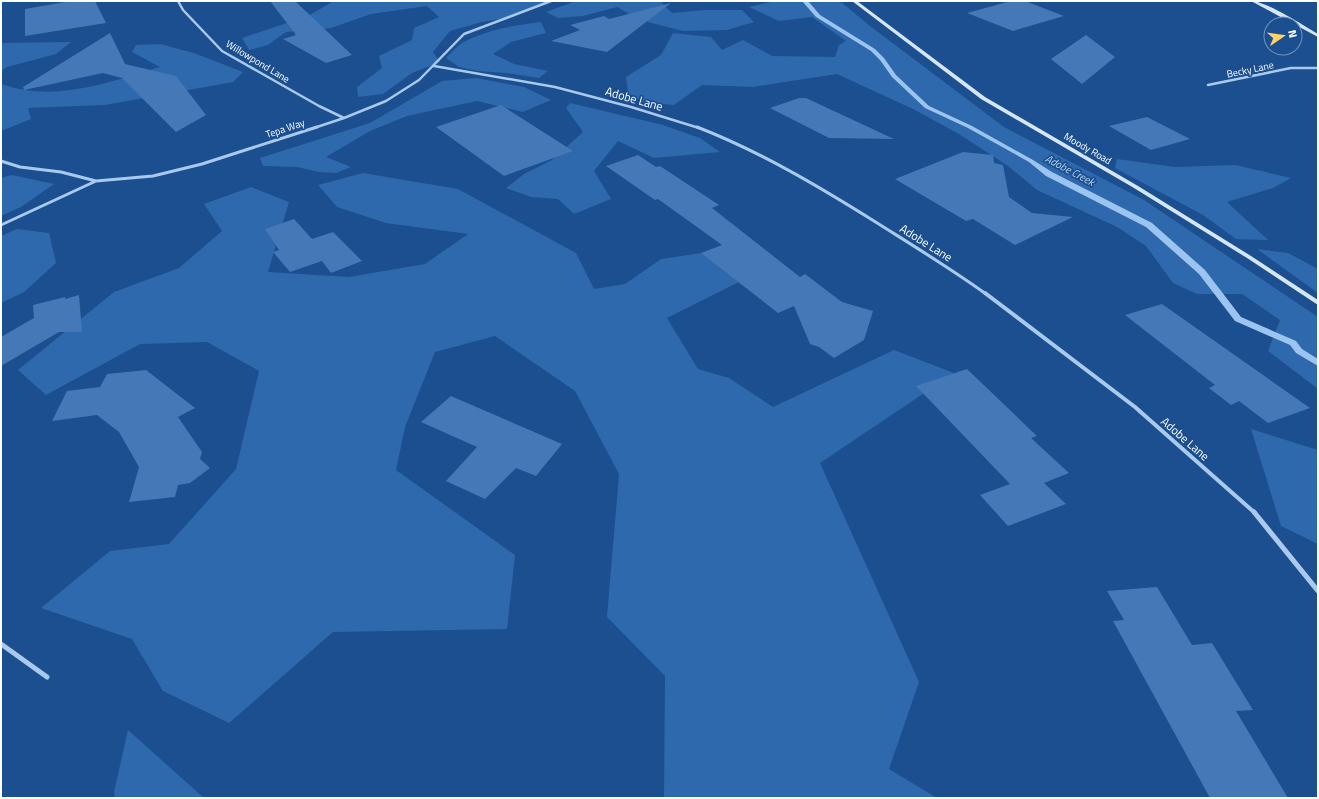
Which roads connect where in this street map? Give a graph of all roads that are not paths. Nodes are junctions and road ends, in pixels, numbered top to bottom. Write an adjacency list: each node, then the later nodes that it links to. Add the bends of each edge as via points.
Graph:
1 (178, 1): 9 (street, Willowpond Lane, via 183,10 222,51)
2 (552, 1): 6 (street, Tepa Way, via 464,34)
3 (854, 1): 13 (street, Moody Road, via 983,98 1136,187)
4 (1253, 1): 5 (street)
5 (1318, 36)
6 (434, 66): 9 (street, Tepa Way, via 419,80 386,101); 14 (street, Adobe Lane, via 555,87 698,128 759,155 831,194 950,268 1135,407 1253,511)
7 (1318, 68): 8 (street, Becky Lane, via 1291,68)
8 (1208, 85)
9 (344, 118): 11 (street, Tepa Way, via 202,164 153,176)
10 (1, 161): 11 (street)
11 (96, 181): 12 (street, Tepa Way)
12 (1, 225)
13 (1318, 303)
14 (1318, 591)
15 (1, 644): 16 (street)
16 (47, 676)

